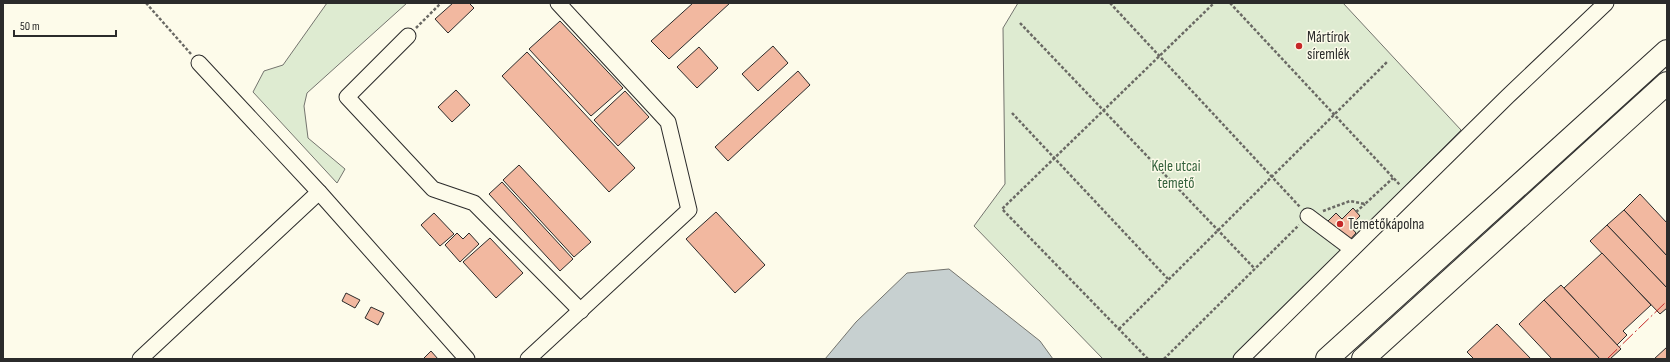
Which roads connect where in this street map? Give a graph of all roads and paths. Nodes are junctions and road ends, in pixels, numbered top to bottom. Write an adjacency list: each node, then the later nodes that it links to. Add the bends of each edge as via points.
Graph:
1 (146, 3): 13 (path)
2 (441, 3): 9 (path)
3 (558, 3): 30 (street, via 668,122 689,210)
4 (1110, 3): 11 (path)
5 (1214, 3): 11 (path)
6 (1230, 3): 17 (path)
7 (1606, 3): 22 (street)
8 (1020, 23): 15 (path)
9 (408, 36): 30 (street, via 347,97 433,189 474,203)
10 (1667, 51): 38 (highway)
11 (1160, 56): 15 (path); 19 (path)
12 (1388, 61): 17 (path)
13 (199, 63): 21 (street)
14 (1667, 83): 39 (highway)
15 (1104, 110): 18 (path); 26 (path)
16 (1012, 113): 18 (path)
17 (1334, 115): 19 (path); 20 (path)
18 (1054, 158): 29 (path); 31 (path, via 1002,209)
19 (1272, 176): 25 (path); 26 (path)
20 (1393, 178): 22 (path); 23 (path)
21 (319, 192): 32 (street); 33 (street)
22 (1409, 194): 27 (street)
23 (1365, 204): 24 (path); 25 (path, via 1350,201)
24 (1356, 212)
25 (1308, 216): 27 (street); 28 (path)
26 (1218, 230): 28 (path); 29 (path)
27 (1352, 249): 37 (street)
28 (1255, 269): 36 (path)
29 (1168, 279): 31 (path)
30 (581, 311): 34 (street)
31 (1119, 329): 35 (path)
32 (140, 359)
33 (467, 359)
34 (528, 359)
35 (1148, 359)
36 (1164, 359)
37 (1241, 359)
38 (1327, 359)
39 (1363, 359)

